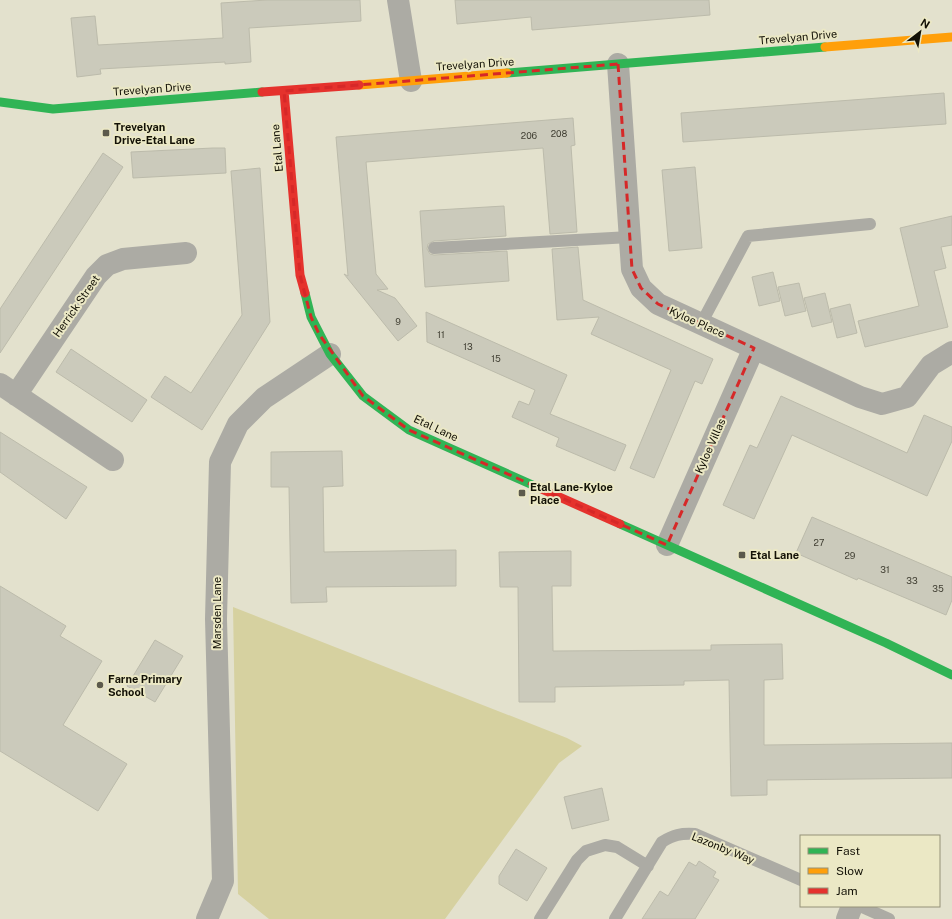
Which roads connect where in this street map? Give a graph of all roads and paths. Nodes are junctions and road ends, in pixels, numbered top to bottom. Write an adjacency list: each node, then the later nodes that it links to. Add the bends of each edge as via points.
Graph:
1 (398, 0): 4 (street)
2 (952, 37): 3 (street, Trevelyan Drive)
3 (618, 64): 4 (street, Trevelyan Drive); 8 (street, Kyloe Place)
4 (411, 81): 5 (street, Trevelyan Drive)
5 (284, 91): 6 (street, Trevelyan Drive, via 53,109); 14 (street, Etal Lane, via 300,275 311,317)
6 (0, 102)
7 (870, 224): 11 (lane, via 748,236)
8 (630, 237): 9 (lane); 11 (street, Kyloe Place, via 632,269 641,288 658,304)
9 (434, 248)
10 (186, 253): 15 (street, Herrick Street, via 123,259 107,264)
11 (700, 324): 12 (street, Kyloe Place)
12 (754, 348): 13 (street, Kyloe Place, via 860,397 882,404 907,397 931,365); 17 (street, Kyloe Villas)
13 (952, 352)
14 (330, 354): 17 (street, Etal Lane, via 363,396 409,430); 23 (street, Marsden Lane, via 264,398 238,424 220,462 216,619 223,881)
15 (8, 390): 16 (street, Herrick Street)
16 (113, 460)
17 (668, 545): 18 (street, Etal Lane, via 886,642)
18 (952, 675)
19 (648, 866): 20 (lane, Lazonby Way, via 662,842 672,835 695,834); 24 (lane, via 617,847 605,845 586,851 577,860); 25 (lane, Lazonby Way)
20 (800, 880)
21 (852, 907): 26 (street)
22 (862, 907): 27 (lane)
23 (207, 919)
24 (540, 919)
25 (615, 919)
26 (847, 919)
27 (889, 919)

